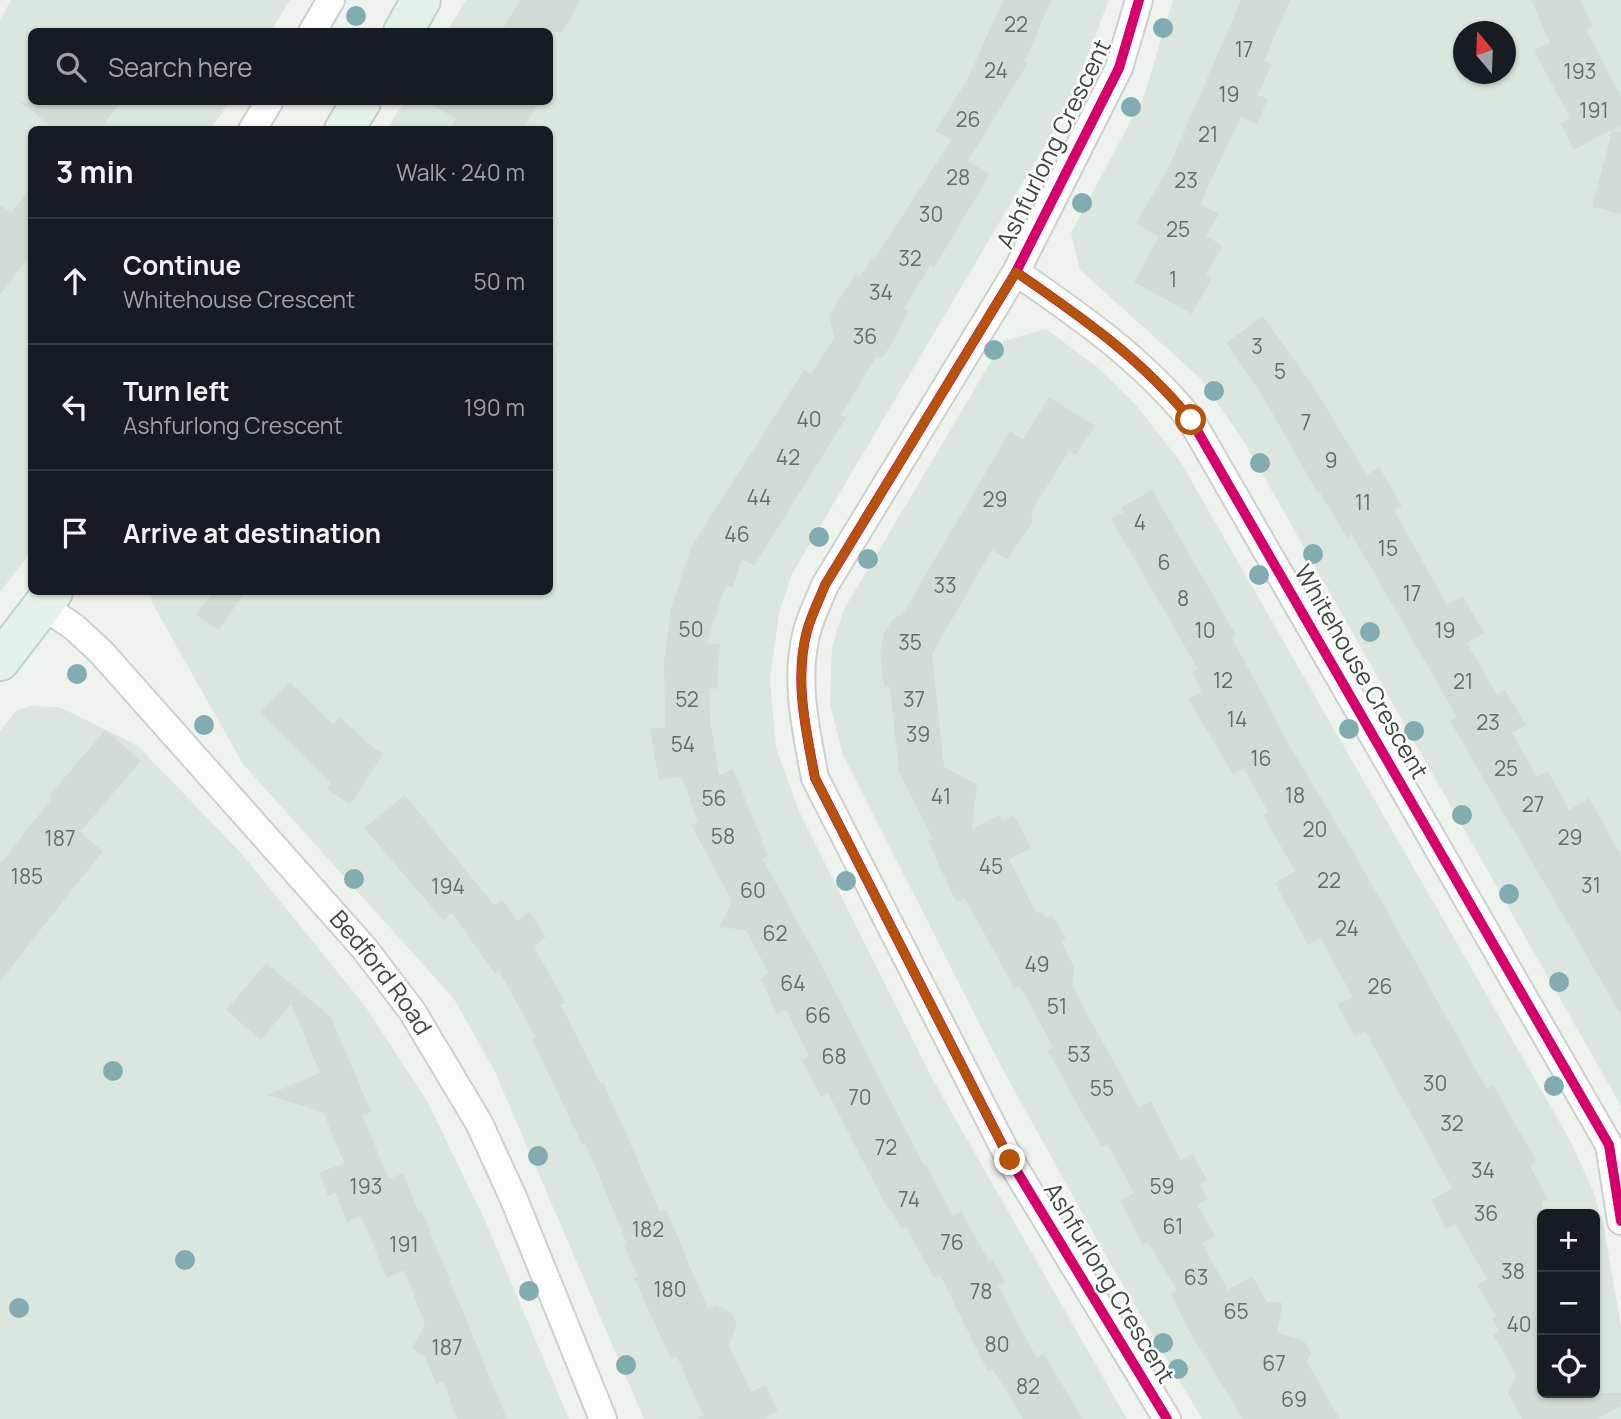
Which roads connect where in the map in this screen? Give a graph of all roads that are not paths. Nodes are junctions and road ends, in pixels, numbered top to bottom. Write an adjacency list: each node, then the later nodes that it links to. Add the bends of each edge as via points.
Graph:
1 (331, 0): 4 (street)
2 (421, 0): 5 (main road)
3 (1139, 0): 10 (street, Ashfurlong Crescent, via 1119,68)
4 (314, 28)
5 (404, 28)
6 (268, 105): 8 (street)
7 (359, 105): 9 (main road)
8 (255, 126)
9 (346, 126)
10 (1016, 272): 13 (street, Whitehouse Crescent, via 1101,331 1163,385 1191,420); 16 (street, Ashfurlong Crescent, via 825,585 807,631 802,712 815,778 1004,1148)
11 (48, 599): 12 (main road); 15 (street, Bedford Road, via 101,652 363,948 412,1011 479,1123)
12 (0, 661)
13 (1615, 1150): 14 (street, Whitehouse Crescent)
14 (1621, 1222)
15 (603, 1419)
16 (1167, 1419)

